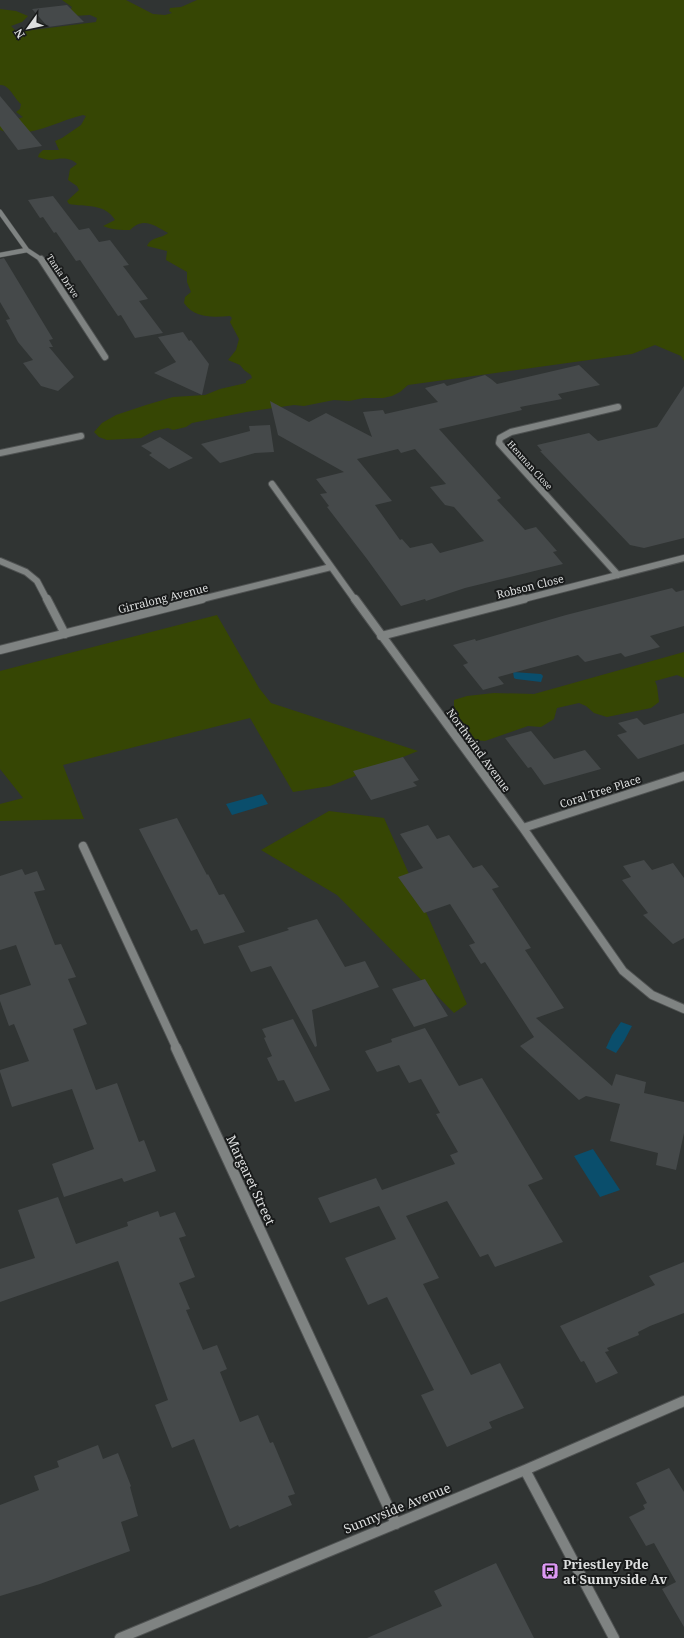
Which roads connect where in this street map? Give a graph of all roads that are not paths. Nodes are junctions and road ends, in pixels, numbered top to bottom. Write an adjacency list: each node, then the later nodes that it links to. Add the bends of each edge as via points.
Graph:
1 (0, 212): 2 (street, Tania Drive)
2 (27, 250): 3 (street); 4 (street, Tania Drive, via 43,260)
3 (0, 255)
4 (105, 357)
5 (618, 407): 12 (street, Henman Close, via 510,432 500,438 499,443)
6 (81, 436): 7 (street)
7 (0, 453)
8 (272, 484): 11 (street, Northwind Avenue)
9 (684, 558): 12 (street, Robson Close)
10 (0, 561): 13 (street, via 26,572 37,581)
11 (331, 567): 13 (street, Girralong Avenue); 14 (street, Northwind Avenue)
12 (618, 575): 14 (street, Robson Close)
13 (64, 634): 15 (street, Girralong Avenue)
14 (381, 636): 17 (street, Northwind Avenue)
15 (0, 650)
16 (684, 776): 17 (street, Coral Tree Place)
17 (523, 828): 19 (street, Northwind Avenue, via 623,971 652,995)
18 (84, 846): 22 (street, Margaret Street)
19 (684, 1010)
20 (684, 1401): 21 (street, Sunnyside Avenue)
21 (525, 1470): 22 (street, Sunnyside Avenue); 24 (street)
22 (396, 1524): 23 (street, Sunnyside Avenue)
23 (120, 1638)
24 (614, 1638)

